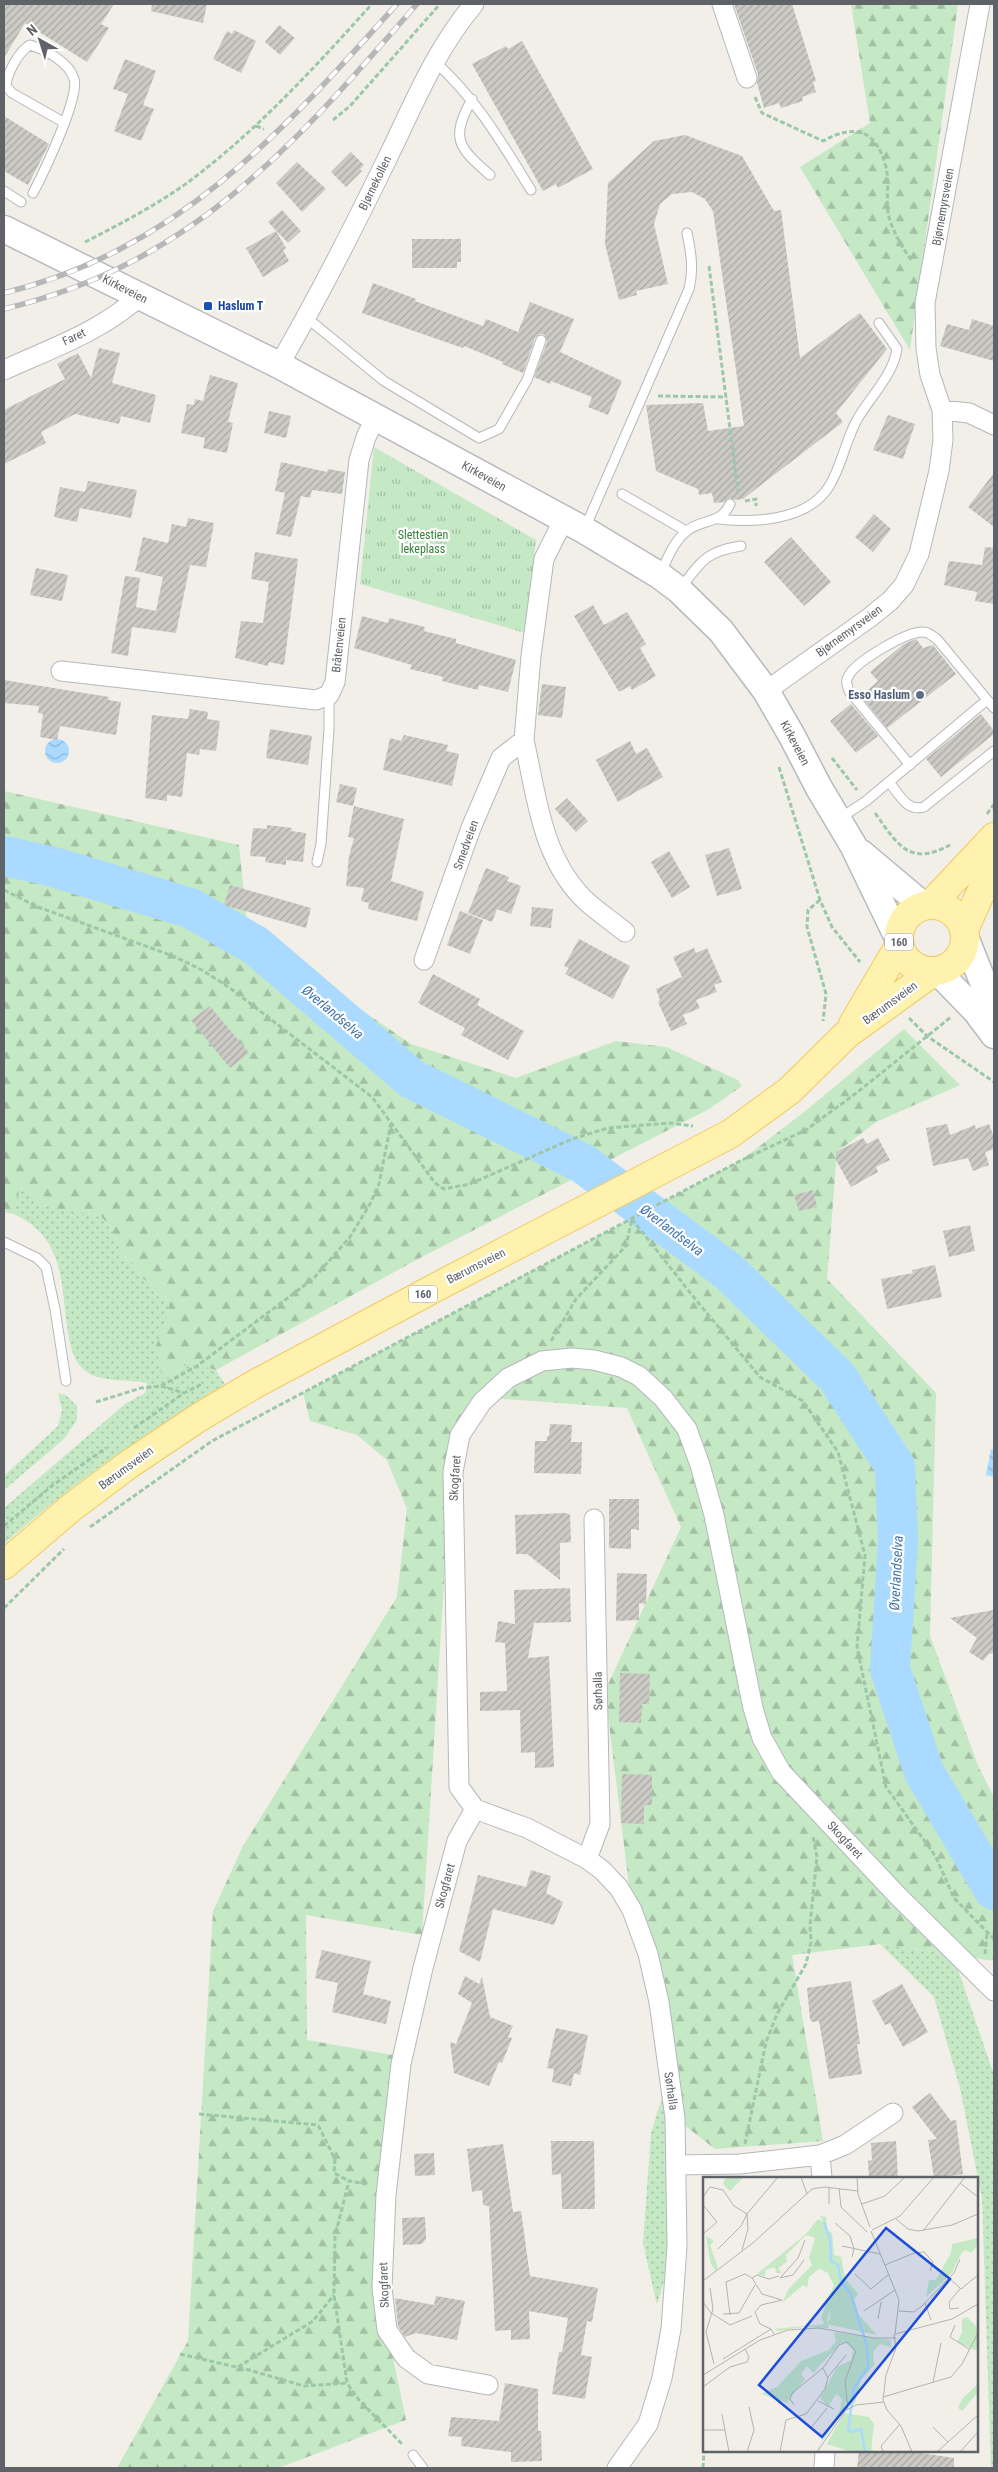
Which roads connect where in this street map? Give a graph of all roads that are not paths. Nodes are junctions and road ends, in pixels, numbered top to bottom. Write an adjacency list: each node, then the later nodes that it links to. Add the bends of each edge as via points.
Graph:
1 (474, 4): 4 (street, Bjørnekollen)
2 (722, 4): 5 (street)
3 (980, 4): 21 (street, Bjørnemyrsveien, via 924,321 930,375)
4 (434, 61): 6 (lane); 16 (street, Bjørnekollen)
5 (747, 78)
6 (472, 99): 8 (lane, via 457,134 467,156); 9 (lane)
7 (63, 122): 7 (lane, via 75,92 74,79 65,64 30,45 23,49 6,86 12,93); 11 (lane, via 55,152)
8 (490, 175)
9 (531, 190)
10 (4, 191): 12 (lane)
11 (33, 193)
12 (21, 202)
13 (5, 230): 15 (main road, Kirkeveien)
14 (687, 233): 27 (lane, via 692,266 688,289 642,396)
15 (140, 296): 19 (main road, Kirkeveien); 20 (street, Faret, via 125,310 92,329)
16 (307, 318): 18 (lane, via 384,382 479,438 499,429 527,380); 19 (street, Bjørnekollen)
17 (879, 323): 26 (lane, via 897,349 895,362 857,420 828,490 798,511 777,518 741,522)
18 (541, 340)
19 (279, 365): 22 (main road, Kirkeveien)
20 (4, 370)
21 (942, 410): 23 (street, via 969,412); 32 (street, Bjørnemyrsveien, via 939,471 919,554 904,585 869,618)
22 (376, 417): 27 (main road, Kirkeveien); 33 (street, Bråtenveien, via 359,460 335,682)
23 (994, 424)
24 (622, 494): 28 (lane)
25 (730, 504): 26 (lane)
26 (719, 519): 28 (lane)
27 (574, 525): 30 (main road, Kirkeveien); 36 (street, via 544,559)
28 (686, 531): 30 (lane, via 675,545)
29 (741, 546): 30 (lane, via 712,553)
30 (669, 583): 32 (main road, Kirkeveien, via 721,631)
31 (61, 672): 33 (street, via 316,700)
32 (766, 691): 40 (main road, Kirkeveien)
33 (329, 695): 43 (lane, via 329,738)
34 (987, 700): 35 (lane); 38 (lane); 38 (lane, via 929,633 912,634 860,662 848,676 849,691)
35 (994, 708)
36 (524, 740): 46 (street, via 540,821 562,869 580,896); 49 (street, Smedveien, via 501,758)
37 (994, 751): 39 (lane, via 924,807 910,807)
38 (910, 765): 39 (lane)
39 (889, 782): 40 (lane)
40 (837, 820): 42 (main road, Kirkeveien)
41 (994, 837): 45 (main road, 160)
42 (853, 845): 45 (main road, Kirkeveien); 48 (main road, Kirkeveien)
43 (317, 862)
44 (994, 863): 47 (main road, 160)
45 (927, 905): 47 (main road, via 941,906 952,912); 48 (main road, 160, via 914,910 906,918)
46 (625, 932)
47 (964, 933): 50 (main road, 160, via 963,949 957,959 948,967); 51 (main road)
48 (899, 942): 50 (main road, 160, via 911,964 921,970); 52 (main road, Bærumsveien / 160)
49 (424, 960)
50 (935, 971): 52 (main road, Bærumsveien / 160); 53 (main road, via 976,1010)
51 (994, 1001)
52 (847, 1034): 57 (main road, Bærumsveien / 160, via 789,1091 730,1134 247,1389 128,1465)
53 (994, 1035)
54 (4, 1242): 55 (lane, via 37,1258 46,1267 56,1309)
55 (66, 1381)
56 (594, 1519): 59 (street, Sørhalla, via 600,1824)
57 (4, 1565)
58 (475, 1809): 59 (street, Sørhalla, via 527,1828); 60 (street, Skogfaret, via 459,1787 453,1472 460,1435 482,1402 508,1378 542,1360 572,1358 621,1367 640,1376 663,1398 687,1429 714,1514 753,1708 762,1738 781,1772 898,1896); 65 (street, Skogfaret, via 457,1841 401,2064 387,2188 382,2288 387,2330 406,2358 428,2374)
59 (587, 1860): 63 (street, Sørhalla, via 619,1888 632,1910 648,1954 659,2002 675,2118)
60 (994, 1991)
61 (893, 2113): 62 (street, via 845,2145)
62 (820, 2155): 63 (street, via 740,2164); 64 (street)
63 (676, 2165): 69 (street, Sørhalla, via 678,2247 671,2329 662,2378 648,2424)
64 (822, 2177)
65 (488, 2386)
66 (825, 2452): 70 (street)
67 (413, 2455): 68 (lane)
68 (423, 2468)
69 (617, 2468)
70 (824, 2468)

